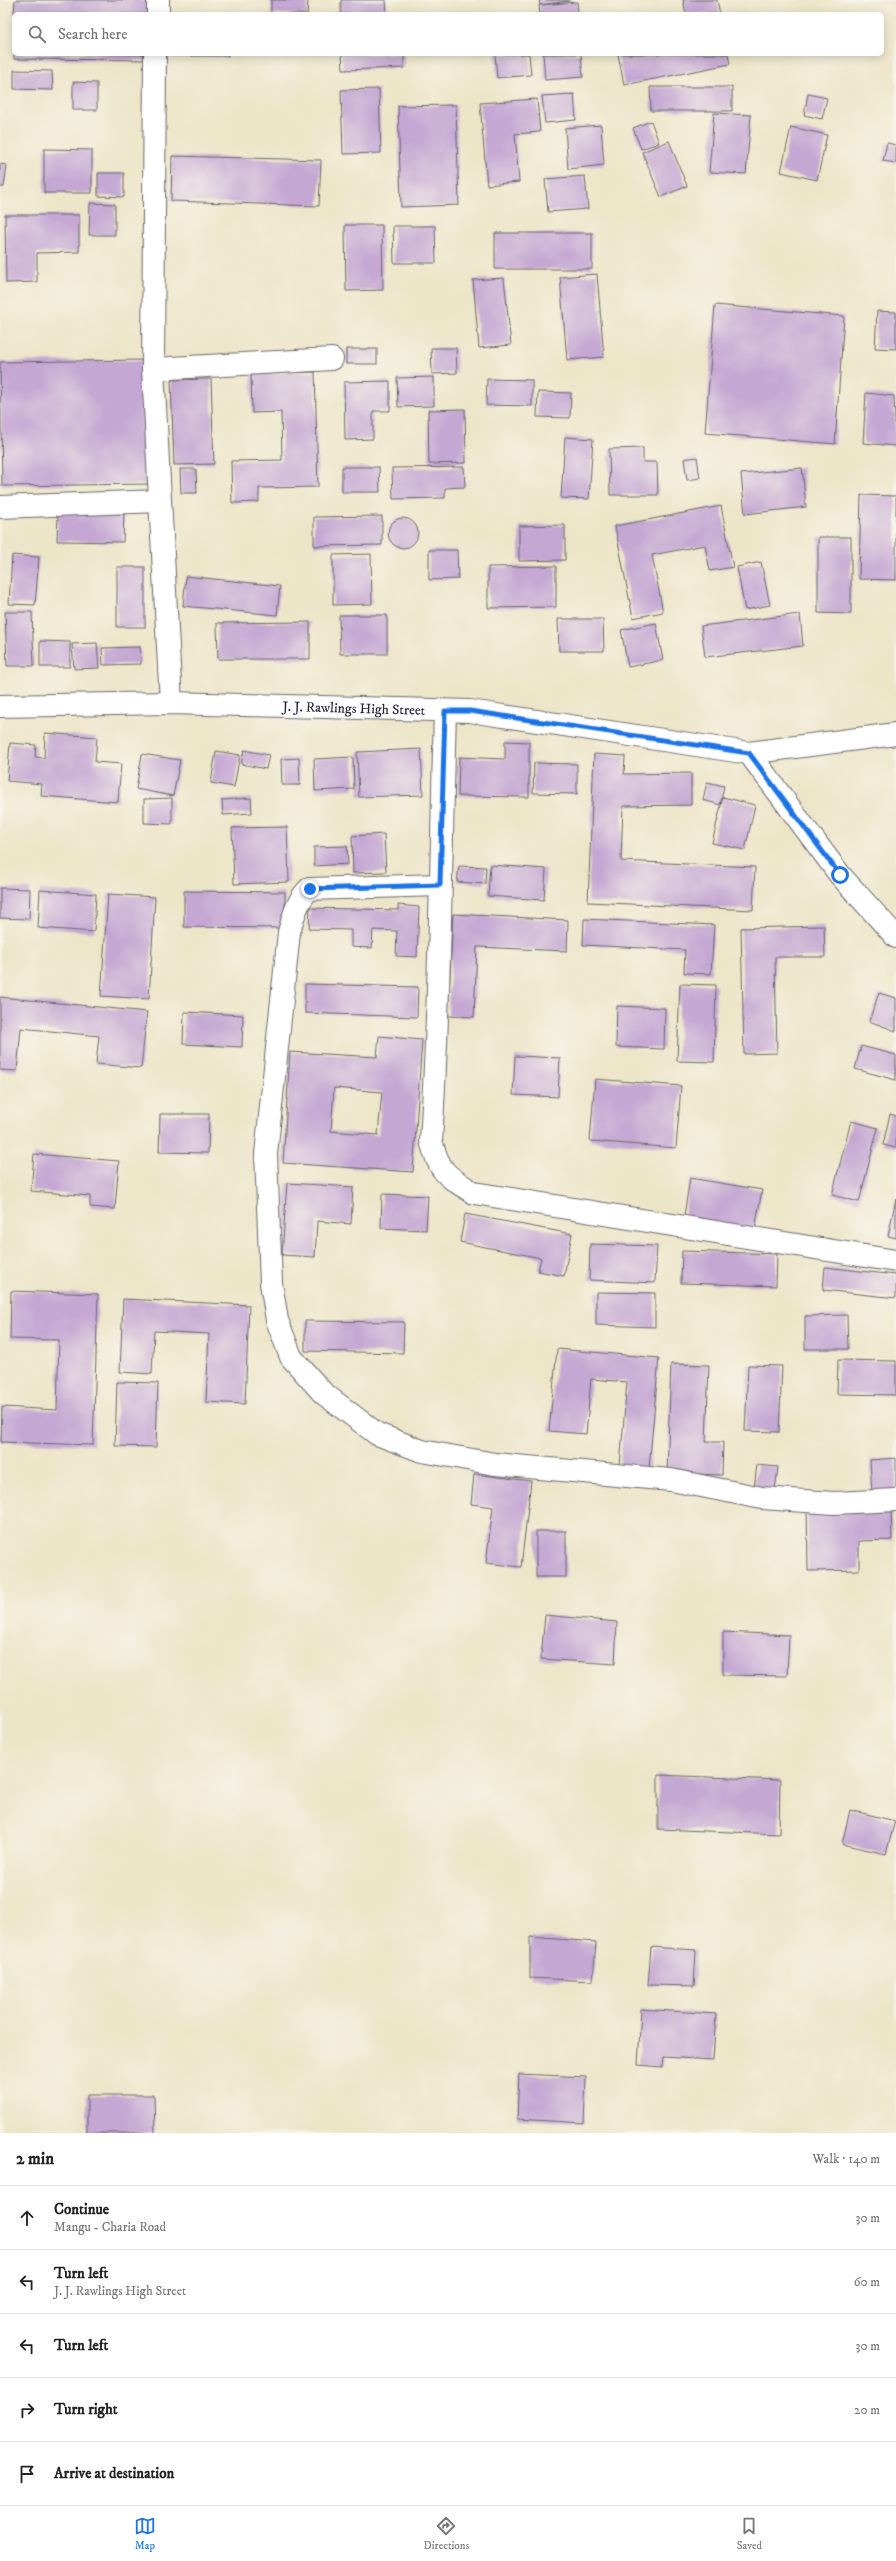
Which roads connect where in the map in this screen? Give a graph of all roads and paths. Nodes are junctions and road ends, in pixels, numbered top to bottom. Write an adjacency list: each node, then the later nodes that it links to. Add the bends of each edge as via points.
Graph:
1 (158, 0): 2 (street)
2 (158, 12)
3 (155, 56): 5 (street)
4 (332, 359): 5 (street)
5 (153, 369): 6 (street)
6 (160, 502): 7 (street); 8 (street)
7 (0, 507)
8 (171, 703): 9 (street, J. J. Rawlings High Street); 10 (street, J. J. Rawlings High Street)
9 (0, 706)
10 (445, 711): 12 (street, J. J. Rawlings High Street, via 470,711); 13 (street)
11 (896, 734): 12 (street, J. J. Rawlings High Street)
12 (749, 753): 14 (street, via 840,875)
13 (440, 885): 15 (street, via 440,979 431,1141 436,1159 446,1175 474,1193); 16 (street, via 310,889 301,897 296,908 289,932 266,1154 271,1283 277,1320 291,1357 323,1394 377,1434 422,1451 495,1464 671,1480 762,1498 834,1503)
14 (896, 937)
15 (896, 1261)
16 (896, 1500)

